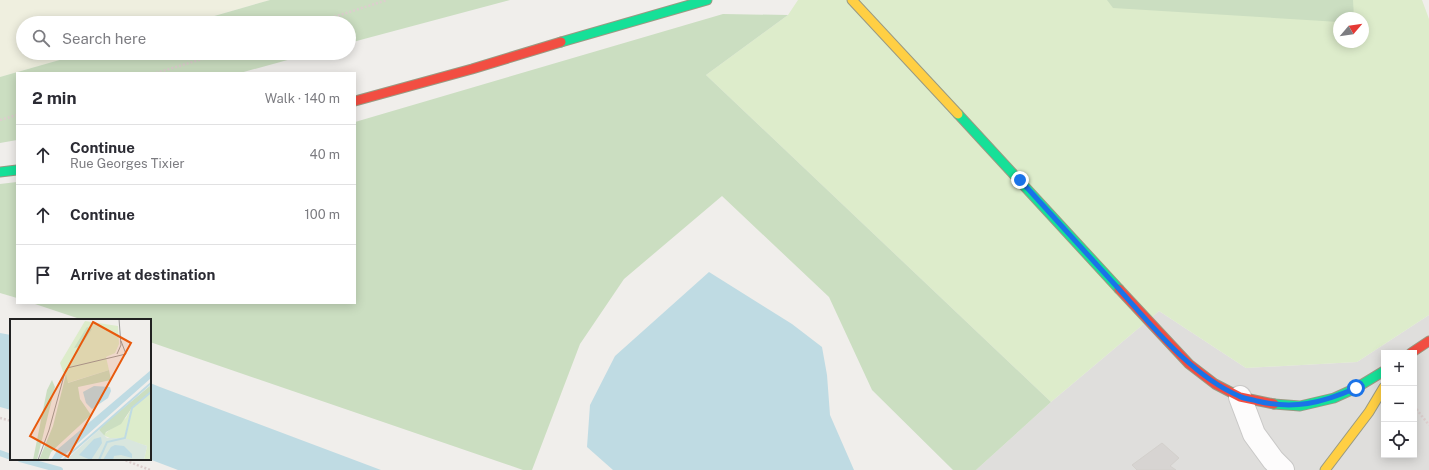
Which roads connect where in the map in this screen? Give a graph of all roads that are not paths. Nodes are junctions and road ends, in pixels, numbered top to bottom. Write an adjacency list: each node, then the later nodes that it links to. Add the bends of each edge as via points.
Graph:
1 (707, 0): 3 (street)
2 (852, 0): 10 (street, via 1189,364 1215,384)
3 (356, 101)
4 (16, 170): 5 (street)
5 (0, 172)
6 (1429, 341): 7 (street)
7 (1416, 350)
8 (1381, 373): 10 (street, via 1334,398 1300,406)
9 (1381, 392): 12 (street)
10 (1240, 397): 11 (street, via 1254,434)
11 (1283, 470)
12 (1325, 470)

